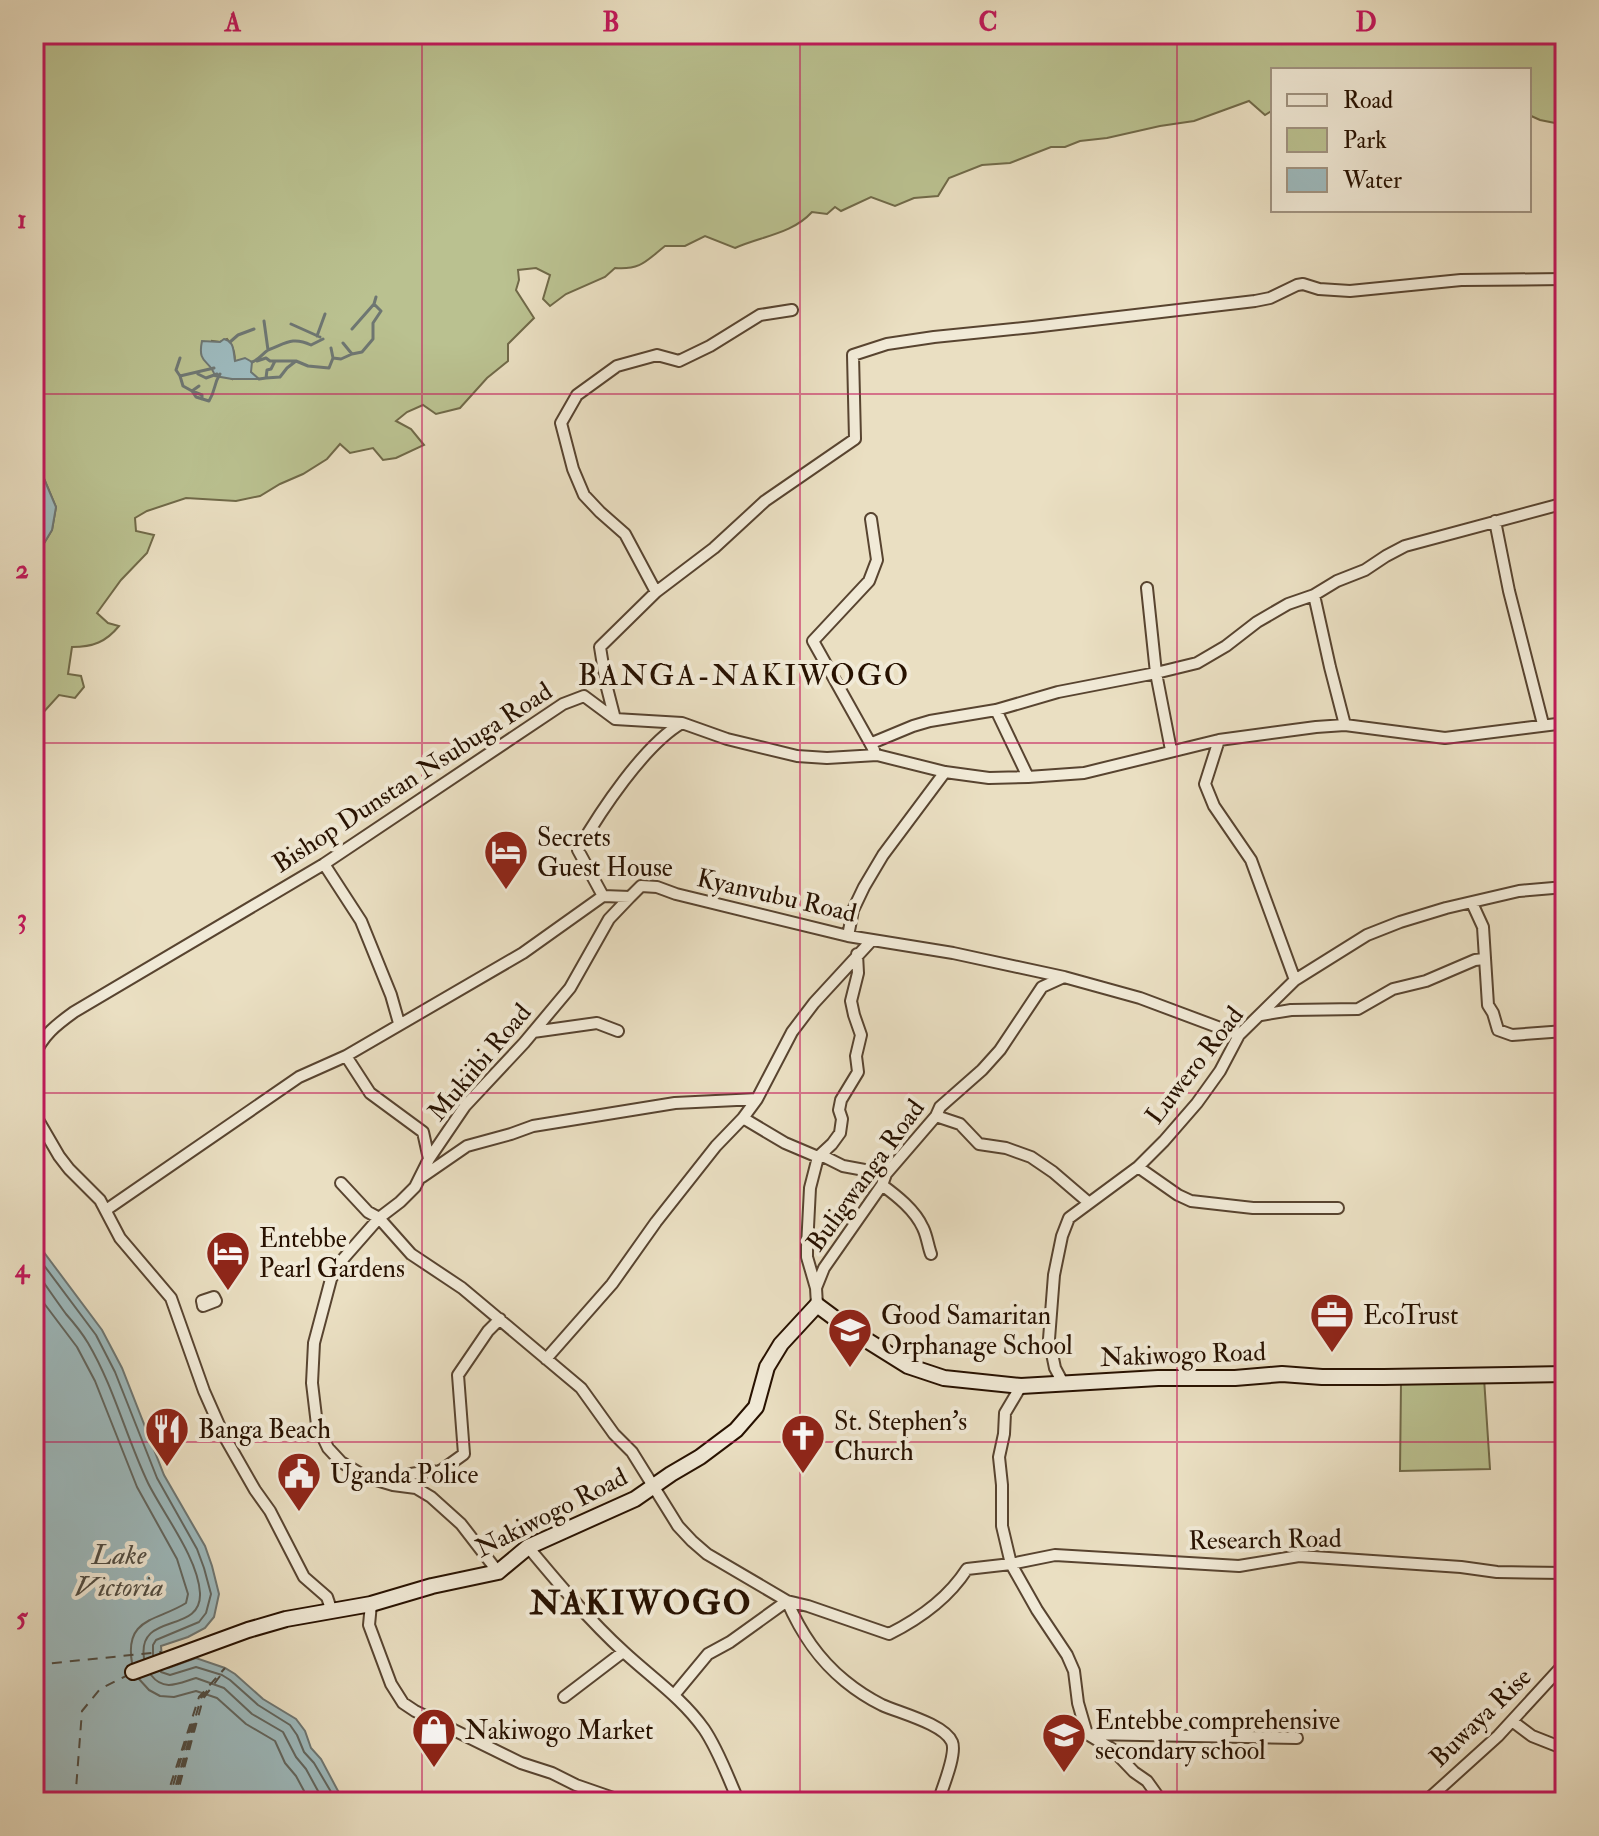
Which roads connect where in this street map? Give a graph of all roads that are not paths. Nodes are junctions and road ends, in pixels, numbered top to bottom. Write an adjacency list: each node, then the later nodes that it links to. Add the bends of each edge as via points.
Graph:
1 (1565, 279): 7 (street, via 1461,280 1350,291 1303,284 1255,301 934,337 853,355 855,439 765,501)
2 (792, 310): 7 (street, via 760,315 679,361 657,355 617,366 577,395 561,423 584,495 625,534)
3 (1565, 503): 5 (street)
4 (871, 519): 17 (street, via 877,560 869,581 813,641)
5 (1495, 521): 8 (street, via 1405,546); 14 (street)
6 (1147, 588): 9 (street)
7 (656, 592): 11 (street, via 600,647)
8 (1314, 595): 9 (street, via 1265,617 1204,659); 15 (street)
9 (1156, 673): 10 (street); 18 (street)
10 (996, 710): 17 (street, via 921,723); 21 (street)
11 (615, 719): 12 (street); 22 (street, Bishop Dunstan Nsubuga Road, via 584,696 573,699)
12 (682, 723): 19 (street, via 797,756); 24 (street, via 647,753 578,850)
13 (1565, 723): 14 (street)
14 (1543, 724): 15 (street, via 1445,738)
15 (1345, 725): 16 (street)
16 (1219, 740): 18 (street); 32 (street, via 1205,784 1255,867)
17 (872, 743): 19 (street)
18 (1171, 750): 21 (street, via 1112,768)
19 (877, 755): 20 (street)
20 (945, 772): 21 (street); 27 (street, via 864,887)
21 (1028, 777)
22 (324, 864): 34 (street, via 361,921); 39 (street, Bishop Dunstan Nsubuga Road, via 74,1012 53,1026)
23 (1565, 887): 26 (street, Luwero Road)
24 (603, 896): 25 (street, Kyanvubu Road); 34 (street, via 523,953)
25 (630, 897): 27 (street, Kyanvubu Road, via 641,886 657,887); 37 (street, Mukiibi Road, via 609,919 570,988)
26 (1472, 903): 30 (street, via 1483,927); 32 (street, Luwero Road, via 1367,935)
27 (848, 936): 28 (street, Kyanvubu Road)
28 (872, 940): 29 (street); 31 (street, Kyanvubu Road)
29 (857, 954): 41 (street, via 792,1032); 45 (street, via 851,1001 861,1035 858,1072 841,1100 840,1133)
30 (1484, 959): 33 (street, via 1393,989 1358,1009); 36 (street, via 1488,1005 1498,1030 1512,1035)
31 (1064, 977): 38 (street, Kyanvubu Road); 43 (street, Buligwanga Road, via 1042,987 1000,1050)
32 (1295, 980): 33 (street, Luwero Road)
33 (1261, 1015): 38 (street, Luwero Road)
34 (399, 1023): 40 (street)
35 (618, 1031): 37 (street, via 597,1023)
36 (1565, 1031)
37 (533, 1032): 46 (street, Mukiibi Road, via 465,1106)
38 (1239, 1035): 47 (street, Luwero Road, via 1197,1103)
39 (34, 1056)
40 (346, 1056): 46 (street, via 370,1093 423,1132); 54 (street, via 299,1077)
41 (757, 1099): 44 (street); 49 (street, via 675,1103 533,1126 467,1146)
42 (34, 1113): 54 (street, via 59,1156)
43 (936, 1116): 48 (street, Buligwanga Road); 52 (street, via 960,1124 979,1144 1031,1157)
44 (743, 1118): 45 (street); 60 (street)
45 (818, 1157): 48 (street); 57 (street, via 810,1188 807,1247)
46 (429, 1159): 49 (street, Mukiibi Road)
47 (1138, 1167): 52 (street, Luwero Road); 53 (street, via 1191,1201 1253,1208)
48 (886, 1174): 51 (street, Buligwanga Road)
49 (420, 1178): 55 (street, Mukiibi Road)
50 (341, 1183): 55 (street)
51 (882, 1185): 56 (street, via 923,1227); 57 (street, Buligwanga Road, via 824,1268)
52 (1088, 1202): 62 (street, Luwero Road, via 1069,1218 1054,1275 1049,1339)
53 (1338, 1208)
54 (106, 1210): 72 (street, via 120,1238 171,1298 223,1434 304,1577 327,1597)
55 (379, 1218): 59 (street, via 411,1254); 64 (street, Mukiibi Road, via 351,1247 331,1279 314,1343 312,1383 317,1425 328,1448 366,1477)
56 (931, 1254)
57 (816, 1288): 58 (street, Buligwanga Road)
58 (817, 1305): 63 (street, Nakiwogo Road, via 908,1366 944,1378); 65 (street, Nakiwogo Road, via 781,1344 767,1367 756,1407 736,1430)
59 (500, 1319): 60 (street); 64 (street, via 458,1375 464,1454 439,1472 398,1476)
60 (546, 1359): 65 (street, via 581,1388)
61 (1565, 1374): 62 (street, Nakiwogo Road, via 1282,1374)
62 (1063, 1383): 63 (street, Nakiwogo Road)
63 (1021, 1386): 67 (street, via 1005,1413 999,1457 1002,1526)
64 (393, 1485): 68 (street, Mukiibi Road, via 416,1488 431,1497 461,1524)
65 (654, 1486): 66 (street, Nakiwogo Road); 70 (street, via 678,1526 707,1554)
66 (528, 1547): 68 (street, Nakiwogo Road); 75 (street)
67 (1011, 1564): 69 (street, Research Road, via 1055,1555 1239,1566 1299,1556); 70 (street, Research Road, via 967,1569 924,1613 889,1634); 81 (street, via 1067,1655)
68 (498, 1572): 71 (street, Nakiwogo Road)
69 (1565, 1573)
70 (787, 1601): 78 (street, via 708,1654); 86 (street, via 809,1644 845,1682 952,1740 954,1750)
71 (371, 1604): 72 (street, Nakiwogo Road); 84 (street, via 369,1625 403,1703 521,1763)
72 (331, 1609): 73 (street, Nakiwogo Road)
73 (248, 1630): 74 (street, via 230,1629); 77 (street, Nakiwogo Road)
74 (161, 1652)
75 (623, 1652): 78 (street); 79 (street)
76 (1565, 1663): 80 (street, Buwaya Rise)
77 (133, 1672)
78 (674, 1695): 85 (street, via 706,1733)
79 (564, 1697)
80 (1512, 1721): 83 (street); 88 (street, Buwaya Rise)
81 (1087, 1734): 82 (street); 87 (street, via 1112,1749)
82 (1297, 1738)
83 (1565, 1749)
84 (623, 1802)
85 (739, 1802)
86 (938, 1802)
87 (1162, 1802)
88 (1425, 1802)

